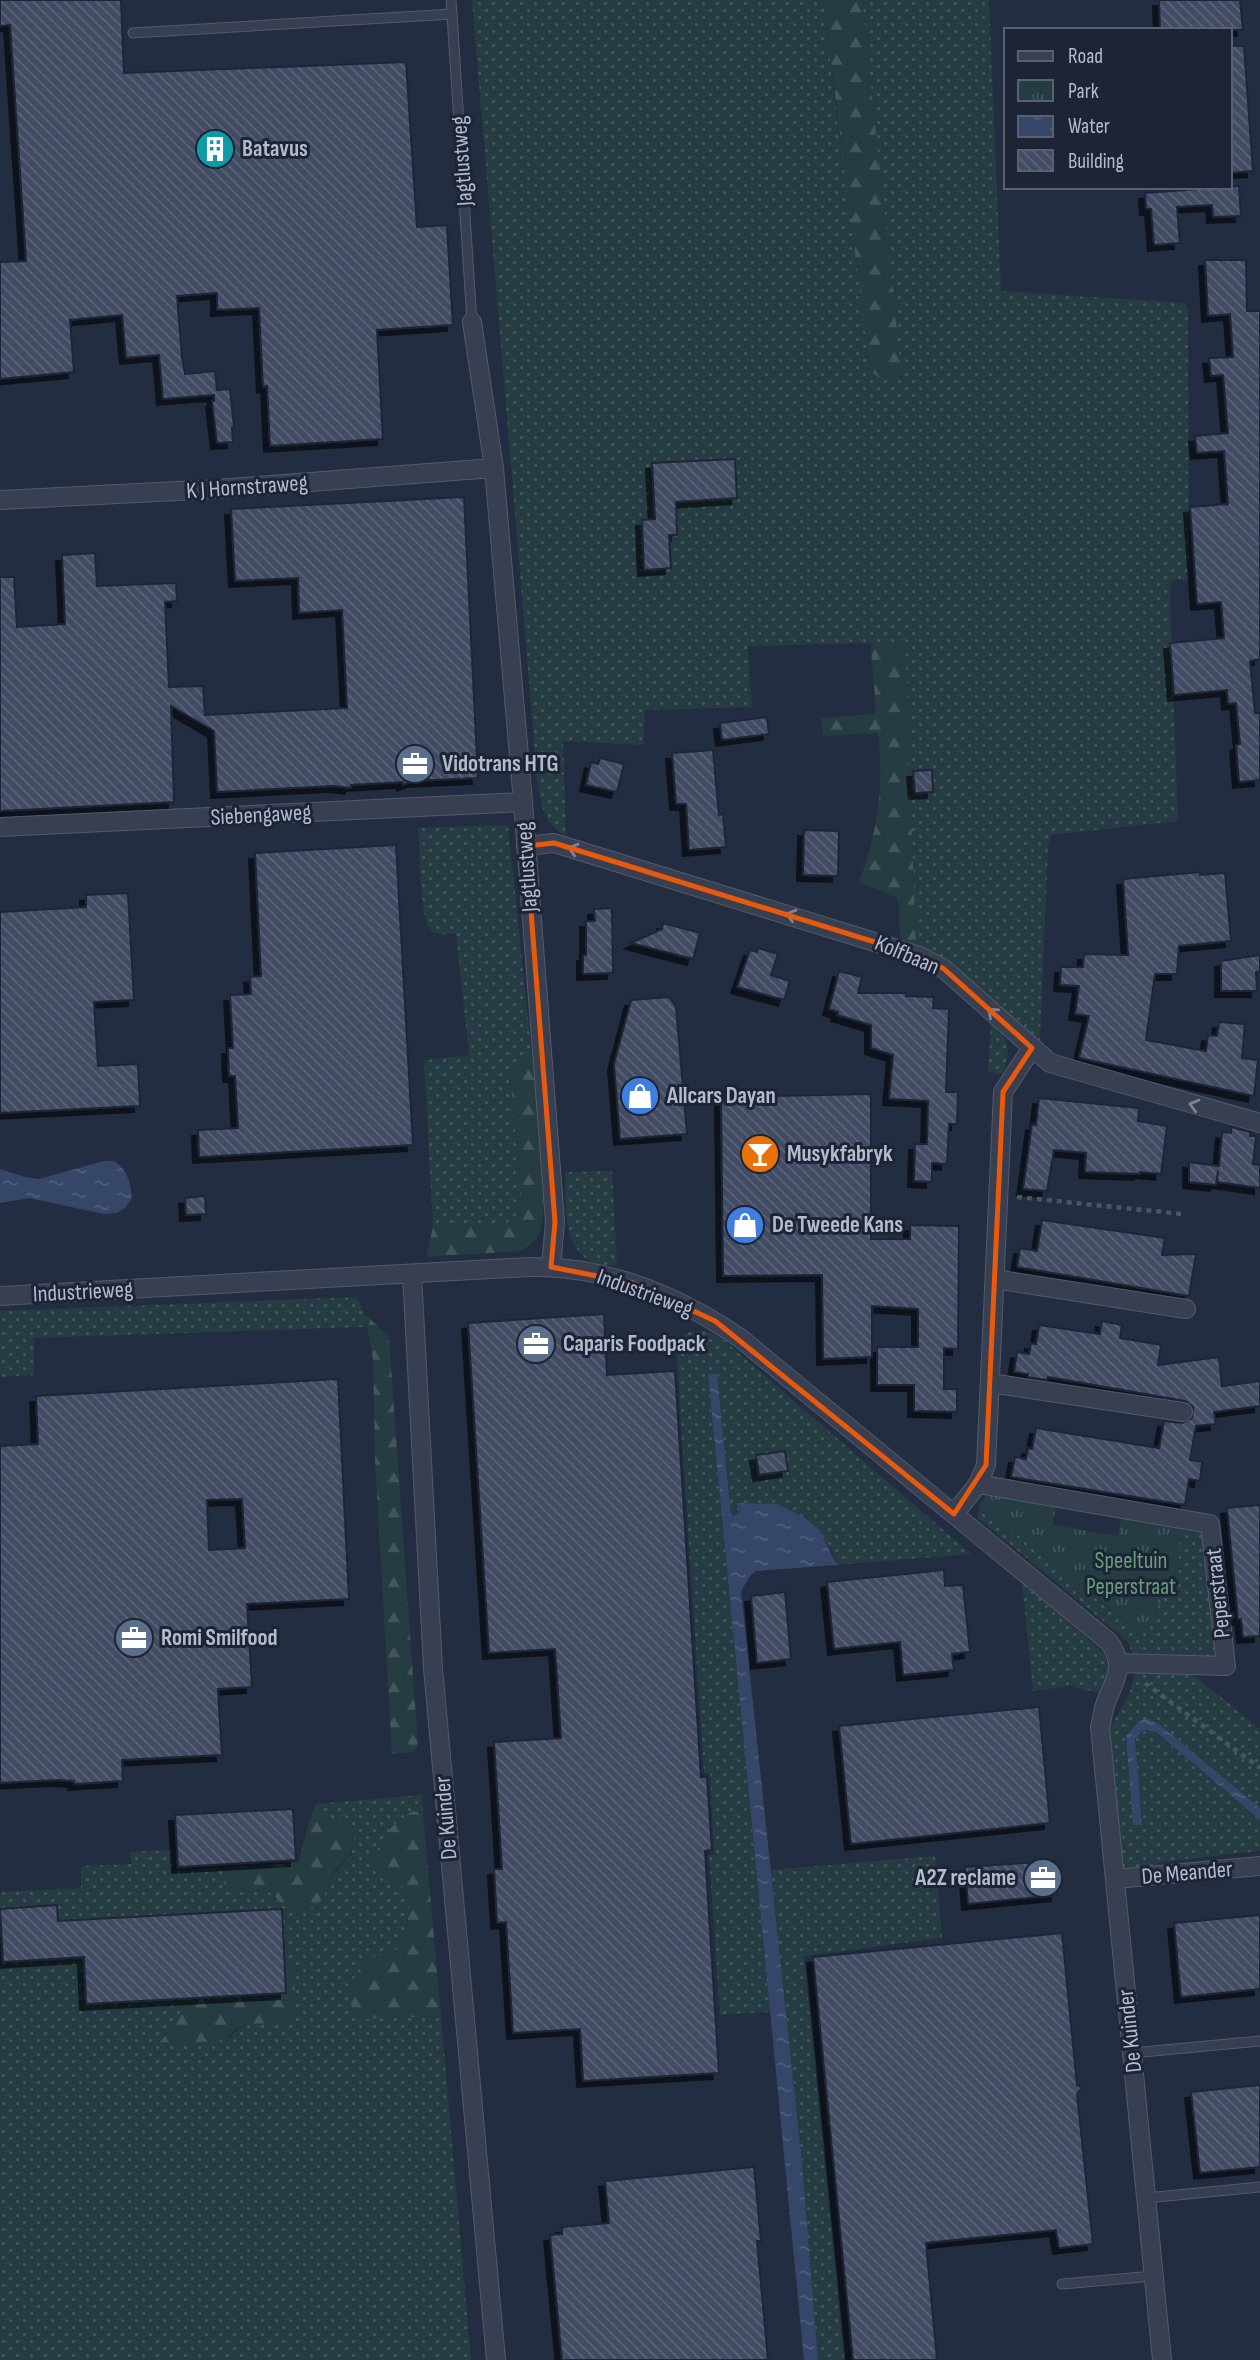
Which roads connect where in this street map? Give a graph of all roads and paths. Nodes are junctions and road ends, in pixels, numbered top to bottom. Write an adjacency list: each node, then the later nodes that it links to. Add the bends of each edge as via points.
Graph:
1 (451, 0): 2 (lane, Jagtlustweg)
2 (452, 14): 3 (lane); 4 (lane, Jagtlustweg)
3 (133, 33)
4 (472, 321): 5 (street, Jagtlustweg)
5 (494, 468): 6 (street, K J Hornstraweg); 7 (street, Jagtlustweg)
6 (0, 500)
7 (523, 802): 8 (street, Siebengaweg); 9 (street, Jagtlustweg)
8 (0, 827)
9 (526, 846): 10 (street, Kolfbaan, one-way to 9, via 944,969 920,956 554,843); 14 (street, Jagtlustweg, via 555,1222)
10 (1032, 1048): 11 (street, Kolfbaan, one-way to 10, via 1050,1063); 12 (street, via 1003,1091)
11 (1260, 1123)
12 (999, 1195): 13 (path); 16 (street)
13 (1182, 1214)
14 (551, 1267): 15 (street, Industrieweg); 22 (street, Industrieweg, via 633,1283 715,1321 769,1360)
15 (412, 1274): 17 (street, Industrieweg); 33 (street, De Kuinder, via 433,1668)
16 (995, 1279): 18 (street); 19 (street)
17 (0, 1296)
18 (1186, 1309)
19 (990, 1383): 20 (street); 21 (street, via 986,1465)
20 (1183, 1412)
21 (978, 1484): 22 (street); 23 (street, Peperstraat, via 1210,1524 1226,1665)
22 (954, 1514): 23 (street, Industrieweg, via 1109,1642)
23 (1119, 1663): 24 (path); 26 (street, De Kuinder, via 1100,1727)
24 (1260, 1768)
25 (1260, 1866): 26 (street, De Meander)
26 (1115, 1879): 28 (street, De Kuinder)
27 (1260, 2041): 28 (lane)
28 (1132, 2053): 30 (street, De Kuinder)
29 (1260, 2187): 30 (lane)
30 (1146, 2198): 31 (street, De Kuinder)
31 (1154, 2276): 32 (lane); 34 (street, De Kuinder)
32 (1062, 2284)
33 (496, 2360)
34 (1162, 2360)

